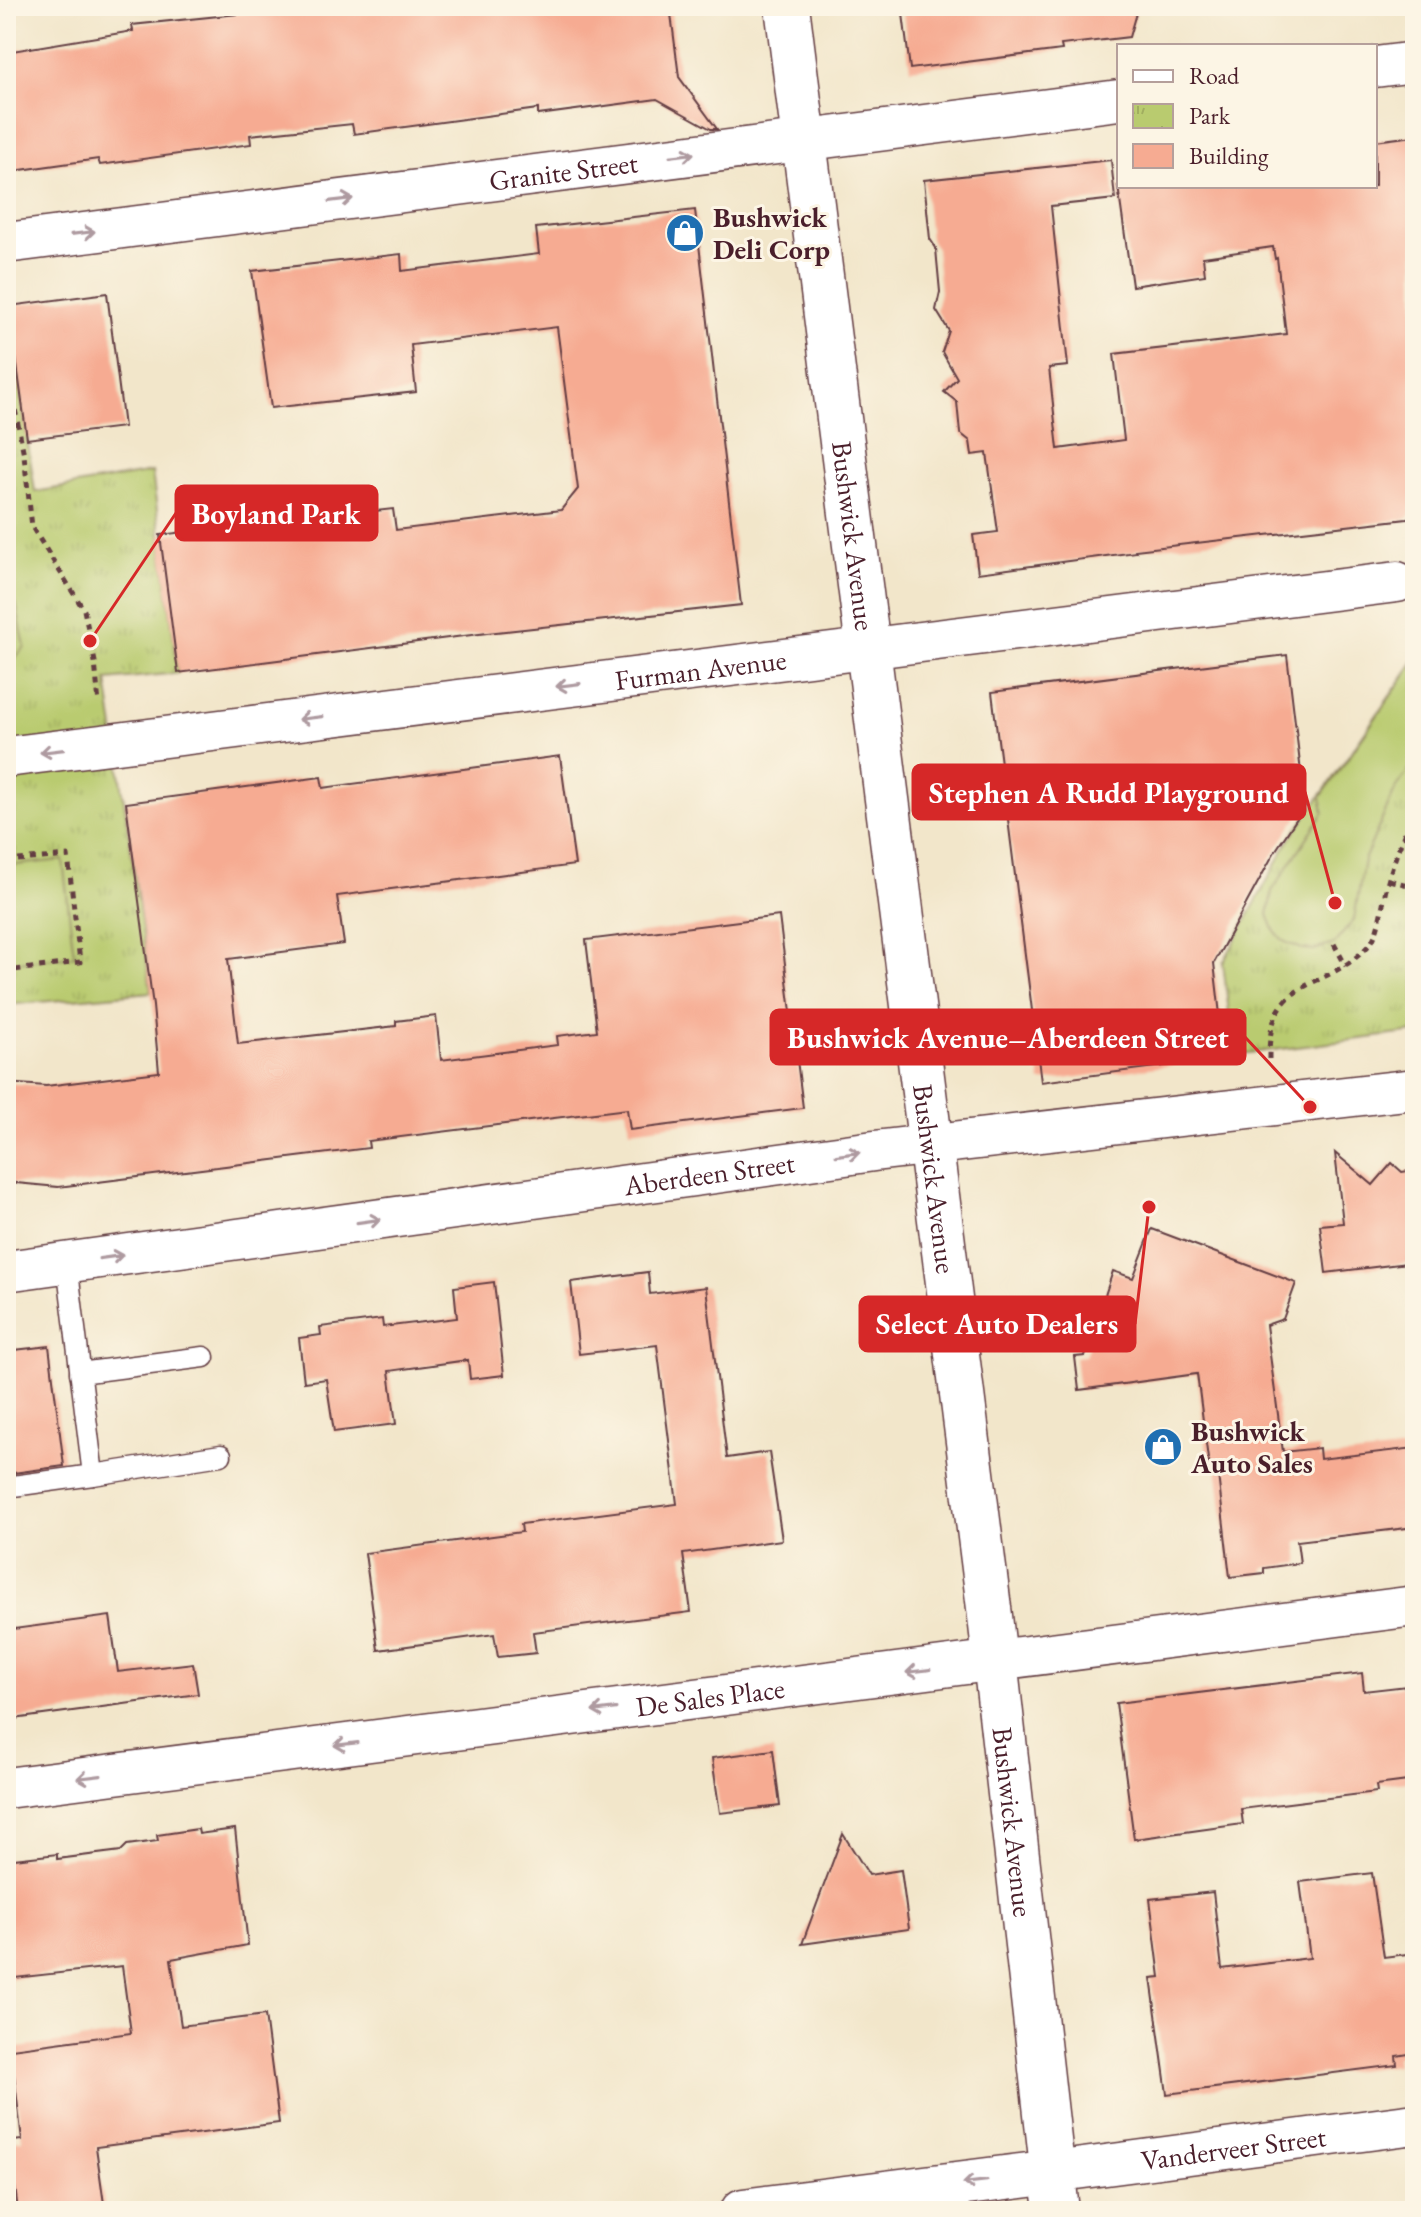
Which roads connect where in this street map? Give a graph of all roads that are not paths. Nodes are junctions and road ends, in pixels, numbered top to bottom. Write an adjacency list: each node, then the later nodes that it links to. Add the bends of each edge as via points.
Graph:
1 (787, 6): 5 (main road, Bushwick Avenue)
2 (1415, 62): 3 (street)
3 (1377, 67)
4 (1117, 100): 5 (street, Granite Street)
5 (804, 140): 6 (street, Granite Street, one-way to 5); 8 (main road, Bushwick Avenue)
6 (6, 243)
7 (1397, 582): 8 (street, Furman Avenue)
8 (868, 647): 9 (street, Furman Avenue, one-way to 9); 11 (main road, Bushwick Avenue)
9 (6, 757)
10 (1415, 1089): 11 (street, Aberdeen Street)
11 (930, 1144): 12 (street, Aberdeen Street, one-way to 11); 20 (main road, Bushwick Avenue)
12 (67, 1263): 13 (street, Aberdeen Street); 15 (lane)
13 (6, 1271)
14 (204, 1357): 15 (lane)
15 (80, 1373): 17 (lane)
16 (221, 1455): 17 (lane)
17 (93, 1475): 18 (lane)
18 (6, 1487)
19 (1415, 1606): 20 (street, De Sales Place)
20 (995, 1660): 21 (street, De Sales Place, one-way to 21); 23 (main road, Bushwick Avenue)
21 (6, 1788)
22 (1415, 2124): 23 (street, Vanderveer Street)
23 (1055, 2191): 24 (main road, one-way to 24)
24 (743, 2211)

